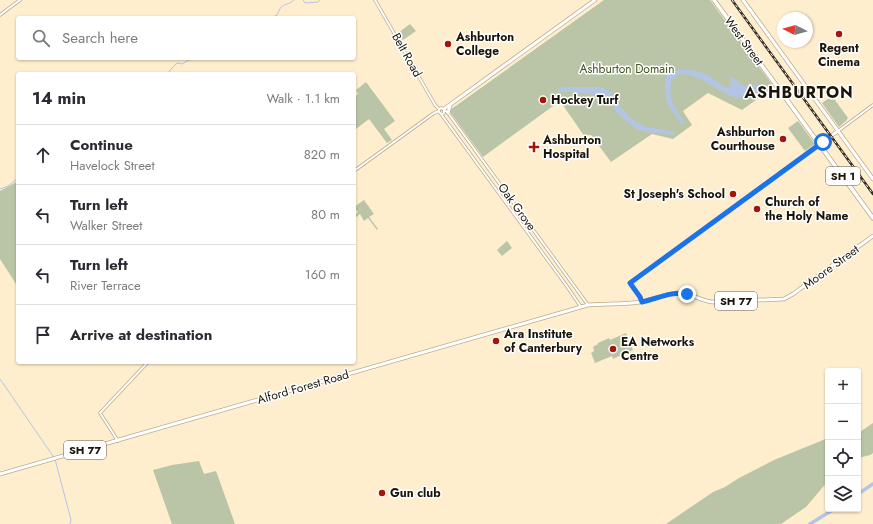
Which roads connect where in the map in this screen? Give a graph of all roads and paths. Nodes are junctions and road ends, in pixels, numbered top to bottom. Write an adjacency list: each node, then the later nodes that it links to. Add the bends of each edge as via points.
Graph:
1 (20, 0): 6 (street)
2 (375, 0): 9 (street, Belt Road)
3 (595, 0): 8 (main road)
4 (714, 0): 14 (highway, West Street / SH 1)
5 (743, 0): 13 (main road)
6 (0, 15)
7 (873, 105): 13 (street)
8 (450, 106): 10 (main road); 11 (main road)
9 (439, 110): 10 (street); 12 (street); 15 (street)
10 (444, 110): 11 (street, Oak Grove); 12 (street)
11 (448, 113): 20 (street, Oak Grove)
12 (441, 114): 21 (street, Oak Grove)
13 (838, 131): 14 (main road); 16 (main road)
14 (820, 144): 17 (highway, West Street / SH 1); 19 (street, via 630,283)
15 (356, 171)
16 (873, 179)
17 (873, 218)
18 (873, 236): 19 (main road, Moore Street / SH 77, via 789,297 778,300 712,302 680,293)
19 (642, 302): 20 (main road, SH 77)
20 (588, 305): 21 (main road, SH 77)
21 (581, 307): 23 (main road, Alford Forest Road / SH 77)
22 (146, 364): 23 (street, via 100,413)
23 (118, 441): 24 (main road, SH 77)
24 (0, 474)

